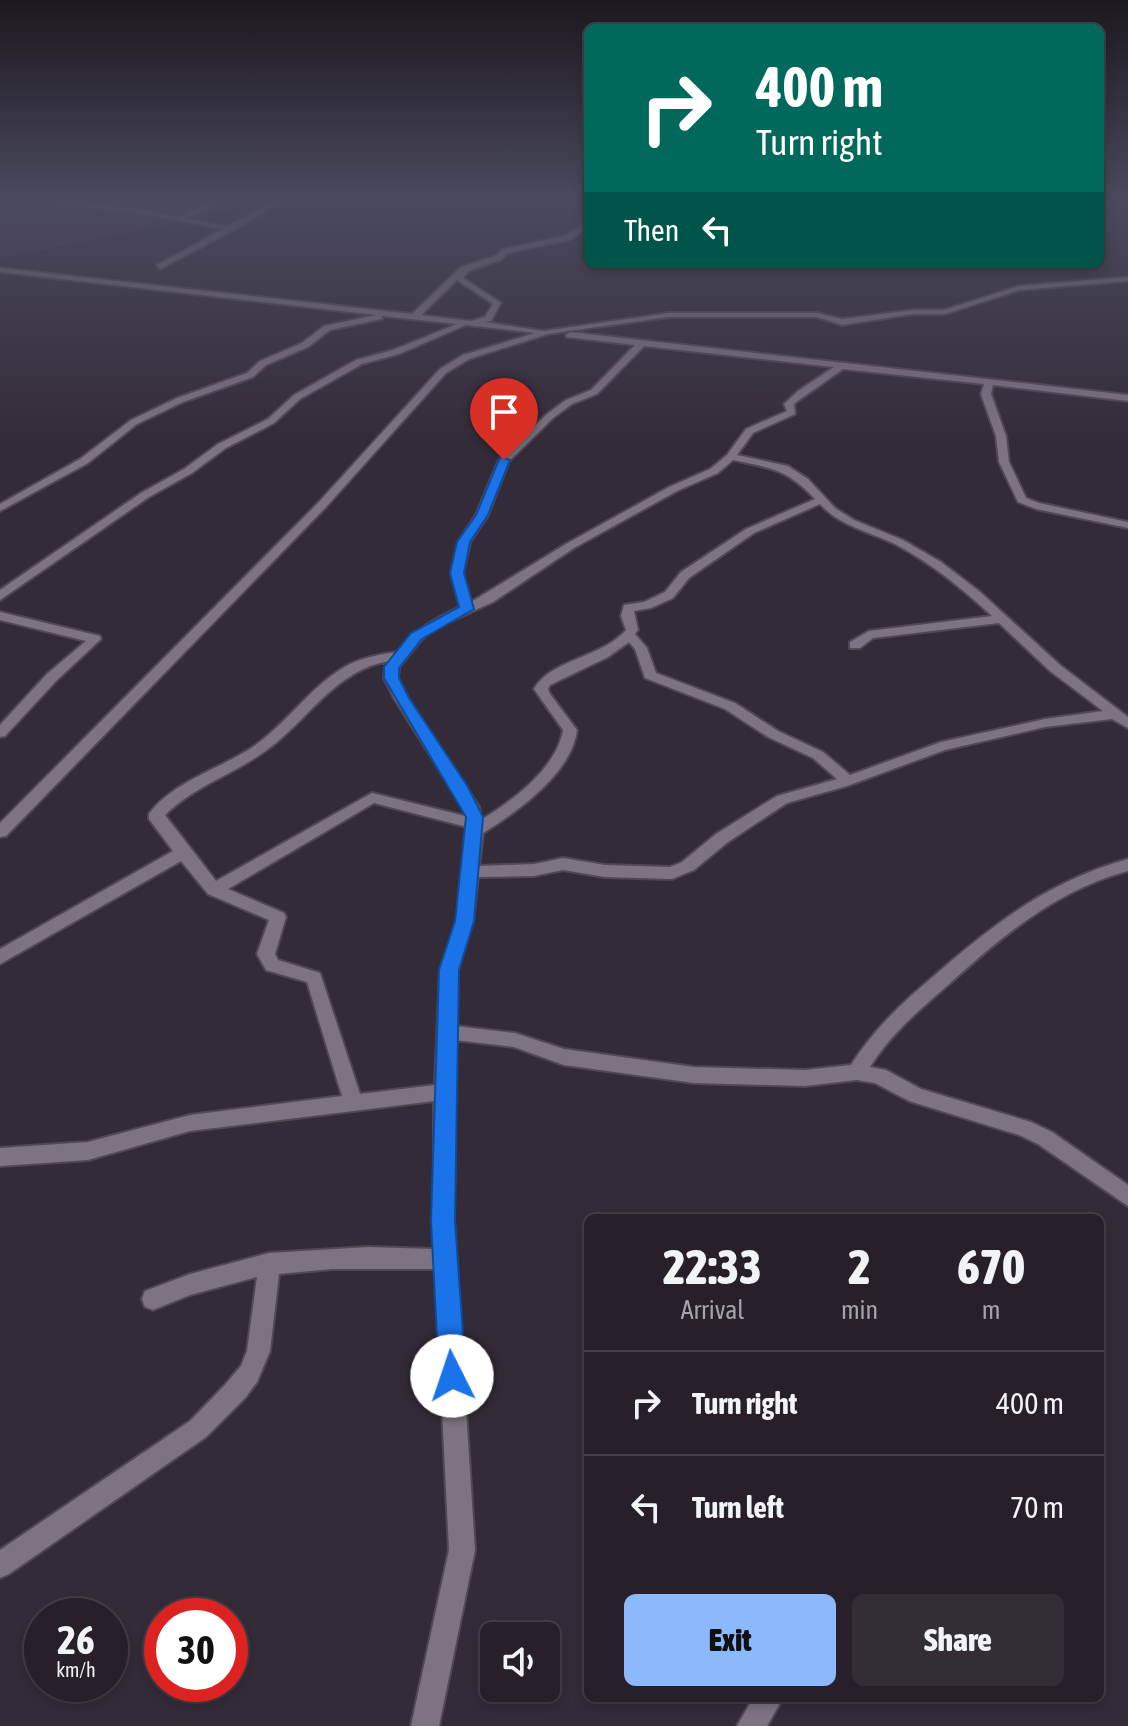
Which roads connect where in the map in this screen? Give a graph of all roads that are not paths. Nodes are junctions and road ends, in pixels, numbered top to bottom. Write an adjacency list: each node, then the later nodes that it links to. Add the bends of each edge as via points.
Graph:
1 (93, 281): 5 (street)
2 (452, 281): 6 (street)
3 (462, 281): 7 (street, via 497,303 488,319)
4 (1109, 281): 8 (street, via 1019,288 945,312 842,322 817,315 669,315)
5 (389, 314): 6 (street); 15 (street, via 327,328 250,375 134,422 84,461)
6 (414, 317): 7 (street)
7 (469, 323): 8 (street); 17 (street, via 359,362 297,397 271,421 145,495)
8 (547, 332): 9 (street); 29 (street, via 466,357 443,371 322,505)
9 (642, 343): 10 (street); 18 (street, via 594,392 550,416 504,460 482,515 464,542 457,573)
10 (843, 364): 11 (street); 13 (street, via 796,396 789,404 792,412 749,431)
11 (989, 381): 12 (street); 16 (street, via 986,394 1004,462 1022,500)
12 (1128, 398)
13 (731, 457): 14 (street, via 784,468); 18 (street)
14 (821, 500): 20 (street, via 850,522 937,564); 21 (street, via 750,531 677,581 669,595 628,608)
15 (0, 508)
16 (1128, 525)
17 (0, 596)
18 (467, 609): 23 (street, via 417,636)
19 (0, 616): 26 (street, via 95,639)
20 (1002, 619): 22 (street, via 869,635); 24 (street, via 1061,674)
21 (629, 635): 27 (street, via 641,648 650,675 730,706 818,755); 28 (street, via 545,682 544,695 570,730 566,746 527,798)
22 (855, 645)
23 (401, 655): 28 (street, via 391,678 471,807); 30 (street, via 377,657 347,670 265,744 163,808 157,819)
24 (1115, 714): 25 (street); 27 (street, via 976,737)
25 (1128, 724)
26 (0, 733)
27 (846, 779): 32 (street, via 768,806 672,873 563,864)
28 (475, 827): 32 (street); 33 (street, via 372,798)
29 (0, 832)
30 (183, 853): 33 (street); 34 (street)
31 (1128, 865): 36 (street, via 1099,871 1023,912 896,1019)
32 (471, 872): 35 (street, via 465,921 449,970)
33 (214, 890): 38 (street, via 278,917 268,960 314,978)
34 (0, 957)
35 (448, 1032): 36 (street, via 515,1040 598,1063 694,1075 805,1078); 37 (street)
36 (857, 1072): 40 (street, via 1024,1128)
37 (444, 1092): 38 (street); 41 (street)
38 (353, 1102): 39 (street, via 190,1123 88,1151)
39 (0, 1157)
40 (1128, 1197)
41 (445, 1259): 42 (street, via 369,1256); 46 (street, via 462,1550)
42 (269, 1263): 43 (street, via 198,1280); 44 (street, via 266,1308 251,1371 223,1404 198,1429)
43 (153, 1299)
44 (0, 1565)
45 (766, 1702): 47 (street)
46 (420, 1721)
47 (751, 1726)

